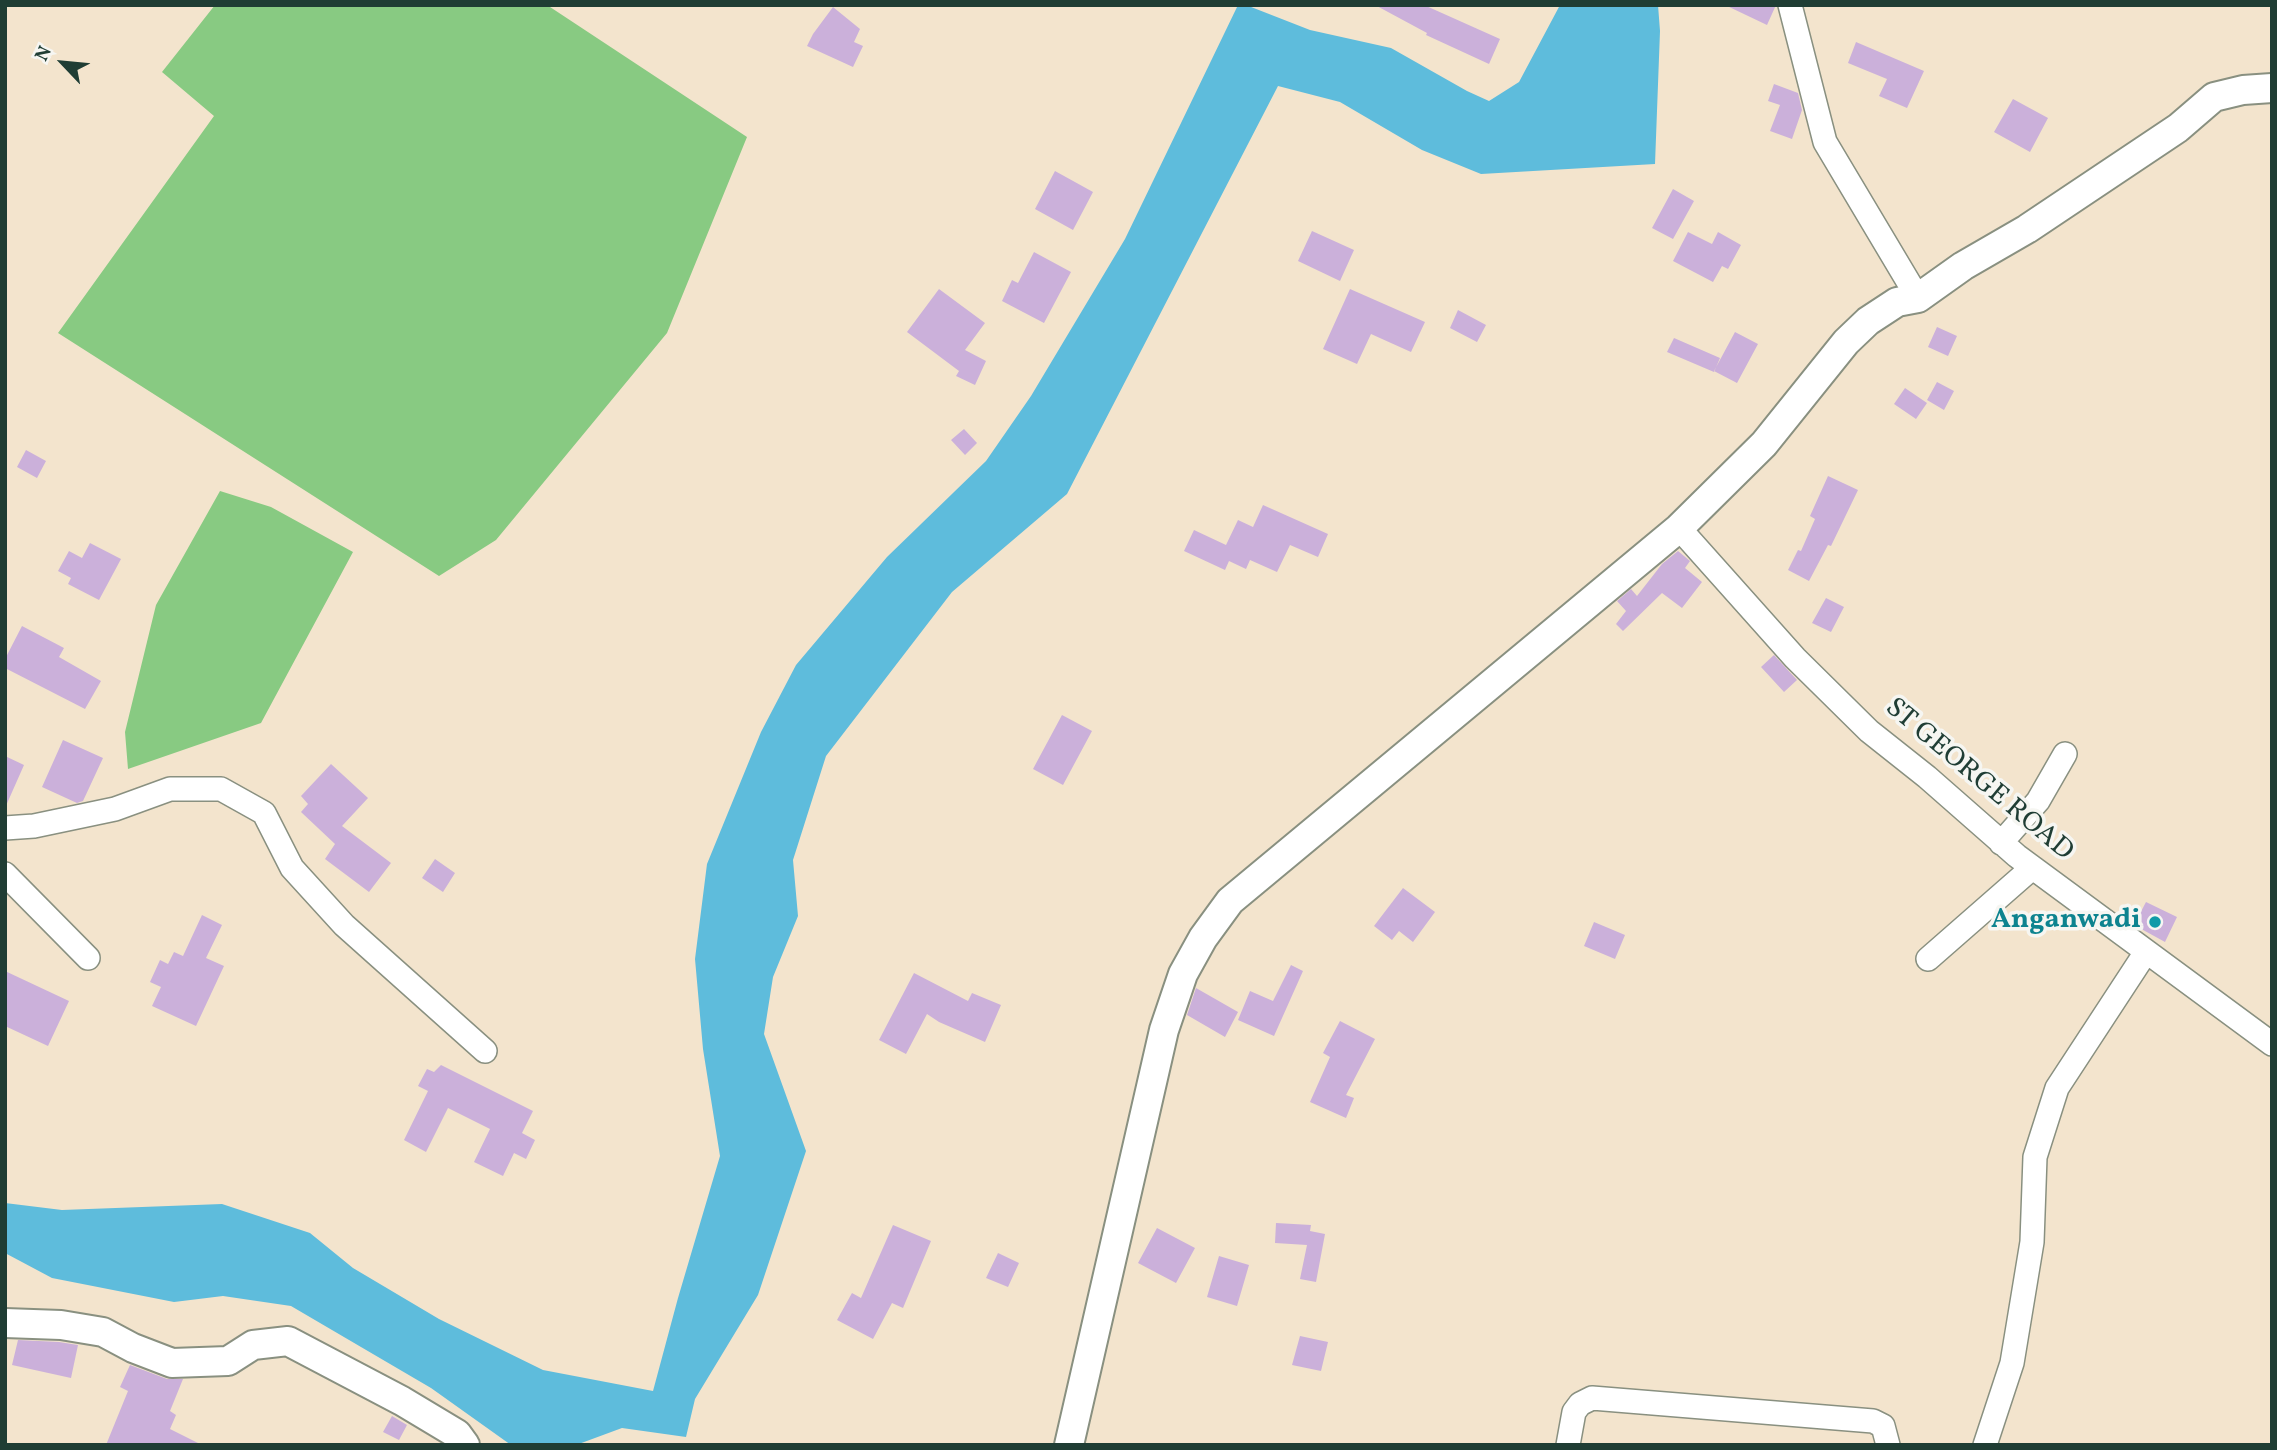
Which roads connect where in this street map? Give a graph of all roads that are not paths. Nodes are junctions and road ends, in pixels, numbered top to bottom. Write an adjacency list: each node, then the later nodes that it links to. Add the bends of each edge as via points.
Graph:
1 (1790, 5): 3 (street, via 1825,142)
2 (2272, 89): 3 (main road, via 2214,97 2178,128)
3 (1918, 298): 4 (main road, via 1897,302 1846,342 1764,444)
4 (1679, 528): 7 (street, ST GEORGE ROAD, via 1795,658 1869,731); 17 (main road, via 1239,893 1203,938 1183,974 1164,1030)
5 (2065, 754): 7 (street, via 2038,801)
6 (5, 828): 14 (street, via 115,809 170,789 221,789 264,813 292,868 344,925)
7 (2001, 843): 8 (street, ST GEORGE ROAD)
8 (2032, 868): 10 (street, ST GEORGE ROAD); 12 (street)
9 (5, 874): 11 (street)
10 (2146, 951): 13 (street, ST GEORGE ROAD); 20 (street, via 2057,1088 2035,1157 2032,1242 2012,1363)
11 (88, 958)
12 (1928, 959)
13 (2272, 1044)
14 (485, 1051)
15 (5, 1323): 16 (main road, via 103,1332 172,1363 229,1361 253,1345 288,1341 402,1401 457,1434)
16 (465, 1445)
17 (1069, 1445)
18 (1567, 1445): 19 (street, via 1574,1412 1592,1398 1873,1421 1883,1426)
19 (1888, 1445)
20 (1985, 1445)

